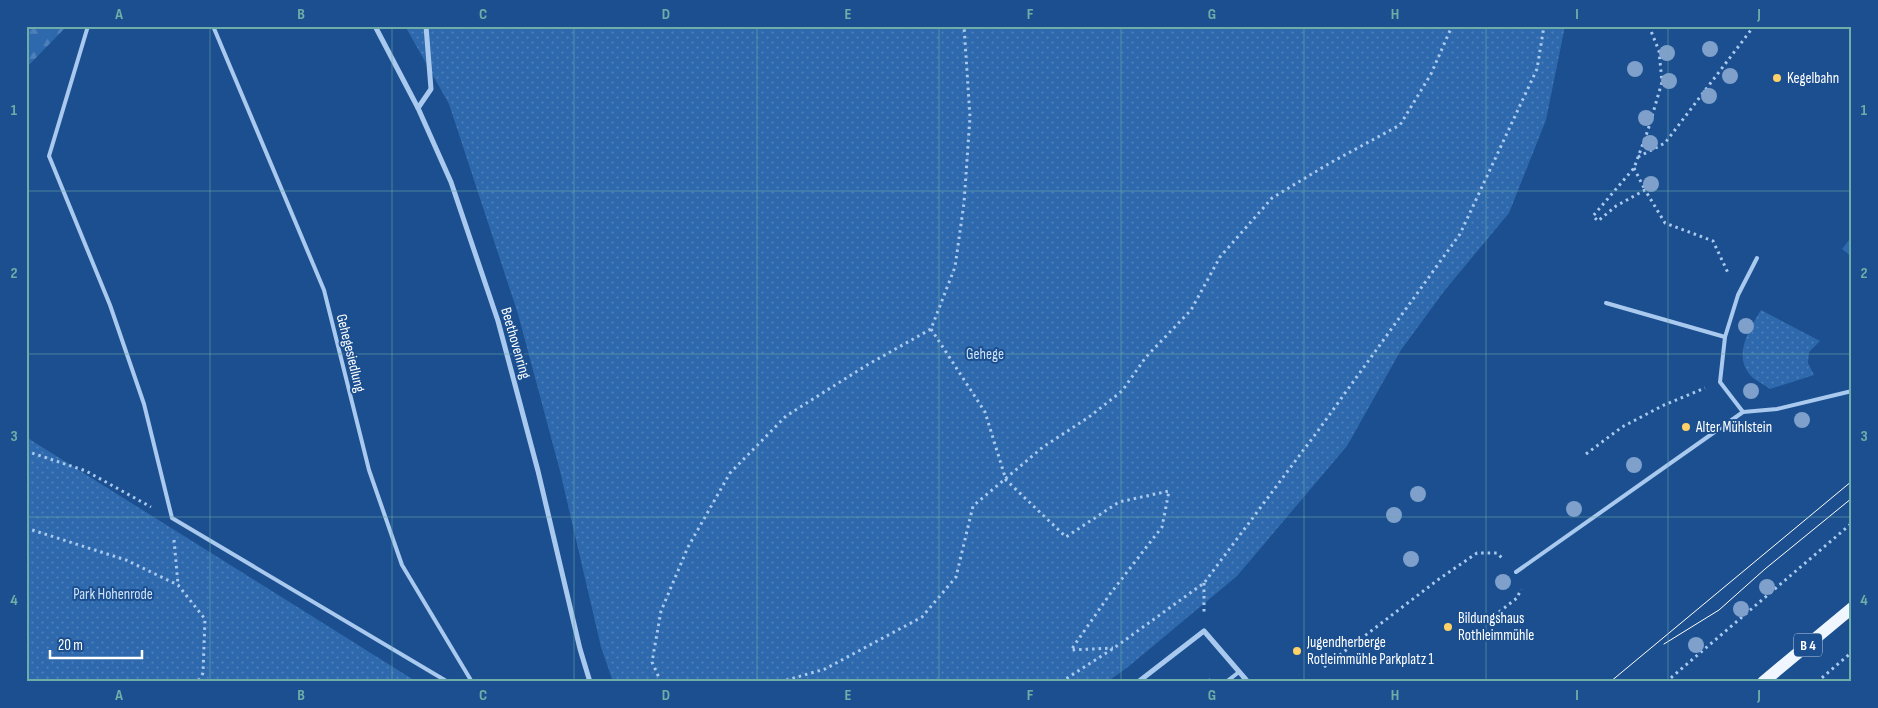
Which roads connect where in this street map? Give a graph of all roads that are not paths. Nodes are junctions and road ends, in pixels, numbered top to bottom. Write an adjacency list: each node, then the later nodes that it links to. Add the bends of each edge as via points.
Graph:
1 (88, 26): 14 (lane, via 49,156 110,305 144,404 172,518)
2 (213, 26): 15 (lane, Gehegesiedlung, via 324,290 369,470 402,565)
3 (375, 26): 5 (street, Beethovenring)
4 (426, 26): 5 (street, via 431,89)
5 (418, 108): 16 (street, Beethovenring, via 451,182 498,321)
6 (1757, 258): 8 (lane, via 1738,295)
7 (1606, 303): 8 (lane)
8 (1725, 337): 10 (lane, via 1720,382)
9 (1852, 391): 10 (lane, via 1777,409)
10 (1743, 412): 11 (lane)
11 (1516, 572)
12 (1852, 608): 20 (main road, B 4)
13 (1239, 672): 17 (street, via 1204,631); 18 (lane); 19 (street)
14 (448, 682)
15 (472, 682)
16 (590, 682)
17 (1138, 682)
18 (1226, 682)
19 (1248, 682)
20 (1763, 682)

